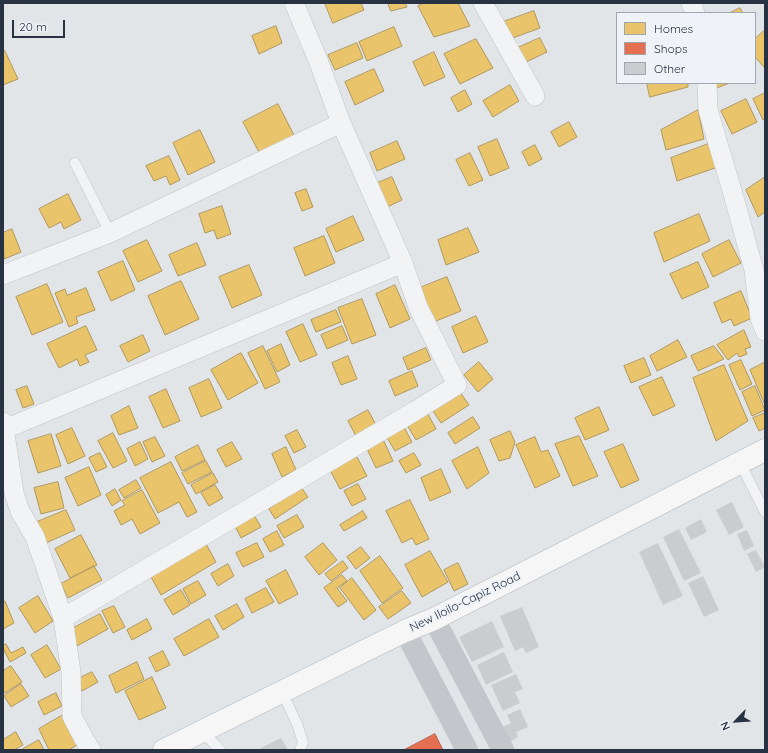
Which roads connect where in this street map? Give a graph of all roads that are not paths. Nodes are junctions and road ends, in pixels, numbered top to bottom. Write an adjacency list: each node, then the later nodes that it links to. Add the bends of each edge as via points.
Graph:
1 (294, 3): 5 (street)
2 (483, 3): 4 (street)
3 (707, 84): 9 (street, via 708,110 733,194)
4 (535, 96)
5 (341, 123): 7 (street); 8 (street)
6 (75, 163): 7 (lane)
7 (110, 233): 10 (street)
8 (403, 263): 12 (street); 16 (street, via 418,307 457,385)
9 (759, 268): 11 (street)
10 (3, 275)
11 (763, 322)
12 (4, 426): 16 (street, via 14,493 20,511 35,537)
13 (765, 450): 14 (highway, New Iloilo-Capiz Road)
14 (740, 463): 15 (lane); 17 (highway, New Iloilo-Capiz Road)
15 (765, 512)
16 (63, 618): 21 (street, via 71,672 72,716)
17 (434, 619): 18 (highway, New Iloilo-Capiz Road); 26 (street)
18 (405, 631): 19 (highway, New Iloilo-Capiz Road); 25 (street)
19 (282, 692): 20 (highway, New Iloilo-Capiz Road); 24 (lane, via 303,742)
20 (202, 731): 22 (highway, New Iloilo-Capiz Road); 23 (lane)
21 (91, 750)
22 (164, 750)
23 (220, 750)
24 (300, 750)
25 (467, 750)
26 (503, 750)

